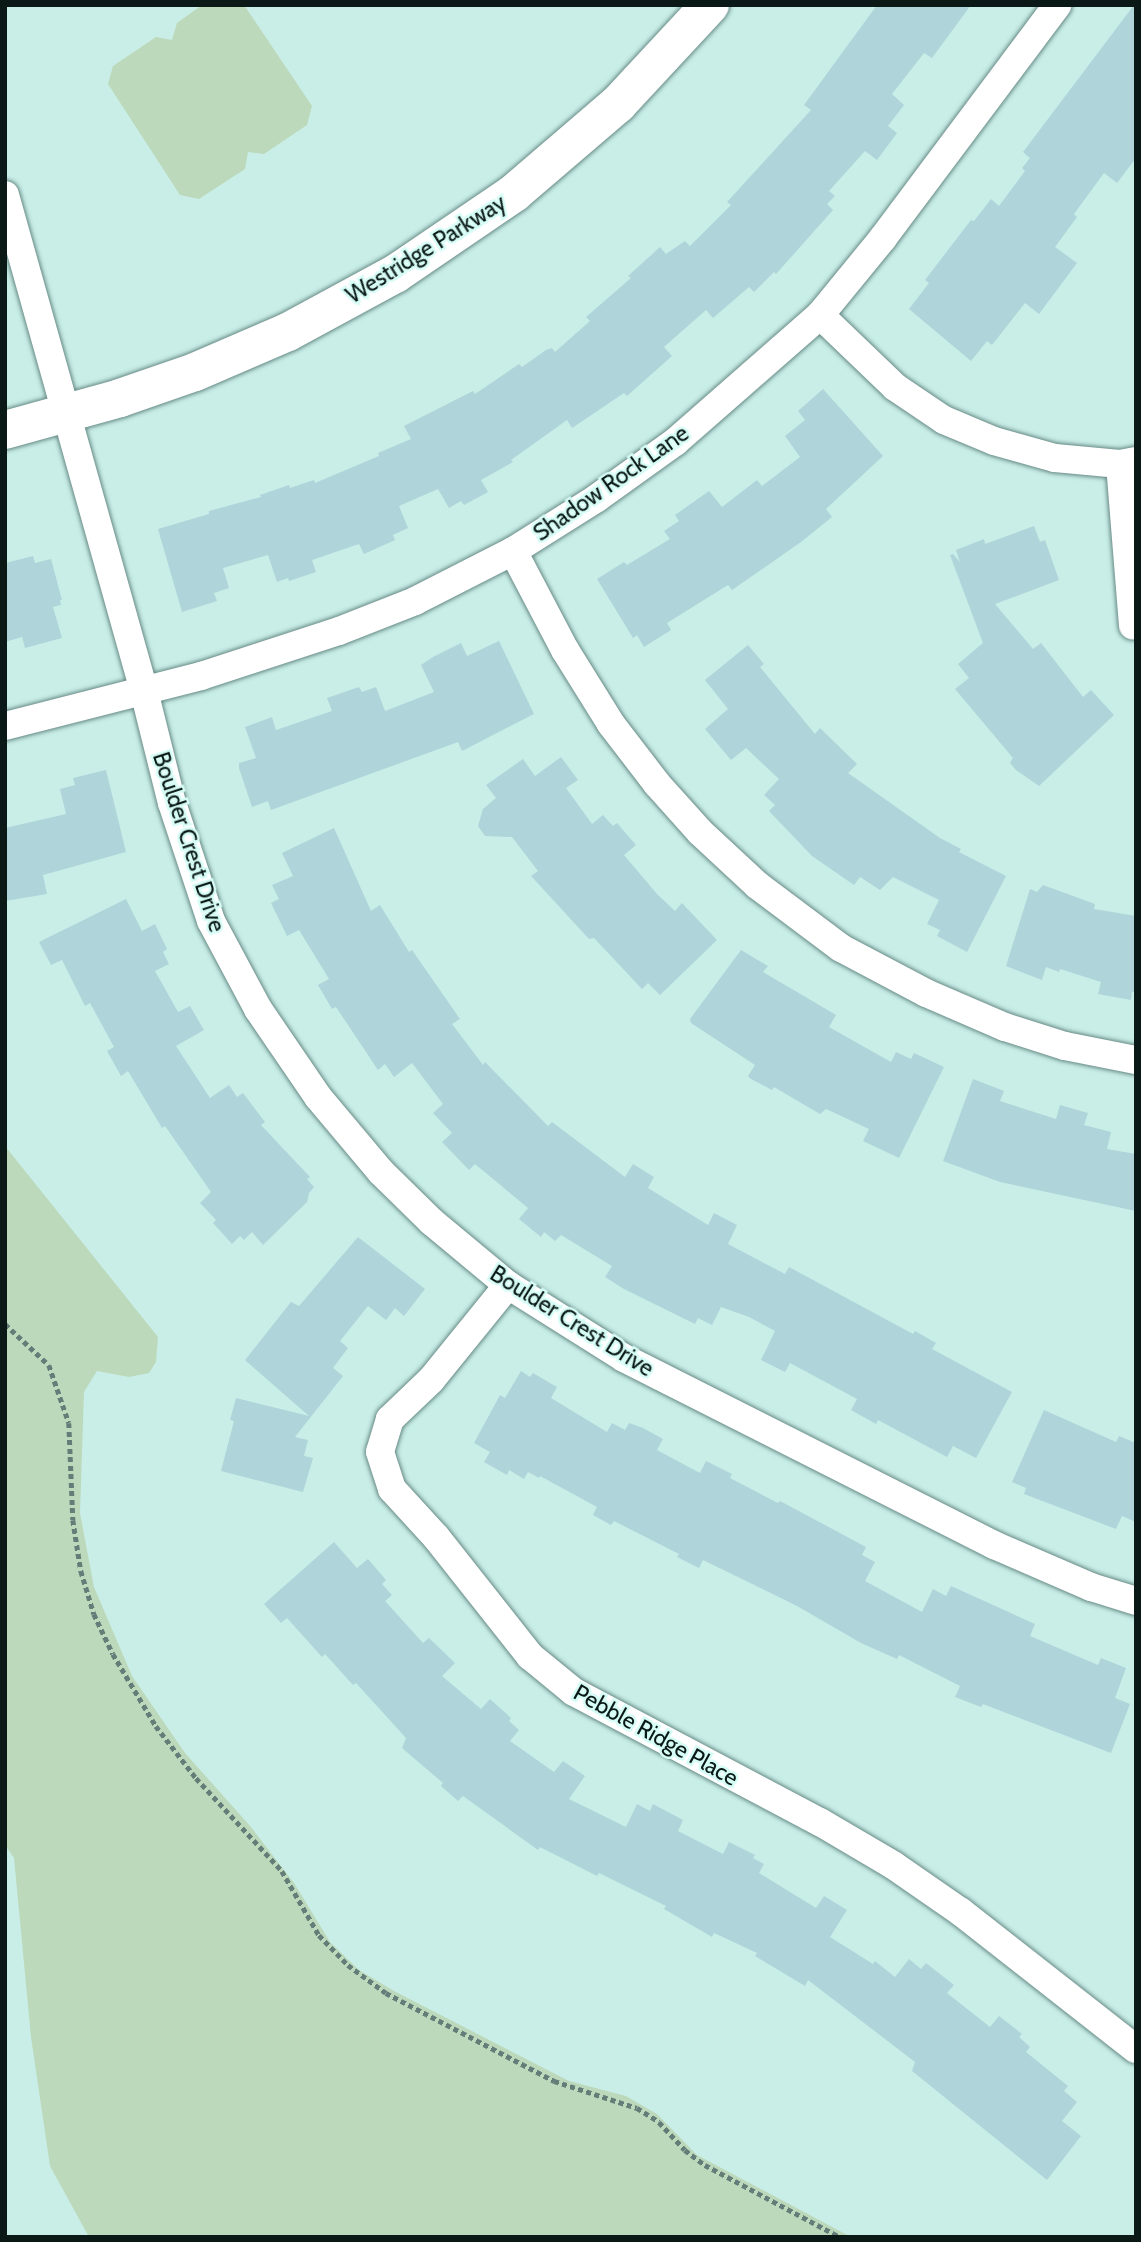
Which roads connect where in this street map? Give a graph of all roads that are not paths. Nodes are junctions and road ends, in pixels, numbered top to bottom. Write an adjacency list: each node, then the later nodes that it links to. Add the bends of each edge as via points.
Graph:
1 (710, 5): 5 (street, Westridge Parkway, via 618,104 524,184 395,274 288,332 195,372)
2 (1057, 5): 4 (street, Shadow Rock Lane)
3 (5, 195): 5 (street, Boulder Crest Drive)
4 (820, 315): 7 (street, via 895,387 944,420 994,442 1055,458); 8 (street, Shadow Rock Lane, via 675,442)
5 (66, 414): 6 (street, Westridge Parkway); 10 (street, Boulder Crest Drive)
6 (5, 430)
7 (1128, 463): 9 (street)
8 (513, 551): 10 (street, Shadow Rock Lane, via 415,601 339,631); 12 (street, via 565,650 611,724 691,823 757,885 841,948 926,993 1053,1043)
9 (1133, 625)
10 (144, 691): 11 (street, Shadow Rock Lane); 13 (street, Boulder Crest Drive, via 172,803 211,921 257,1009 318,1097 381,1172)
11 (5, 726)
12 (1136, 1060)
13 (508, 1285): 14 (street, Boulder Crest Drive, via 624,1358 994,1545); 15 (street, Pebble Ridge Place, via 431,1380 390,1419 380,1452 392,1489 530,1656 574,1692 893,1865 961,1912)
14 (1136, 1601)
15 (1136, 2049)

